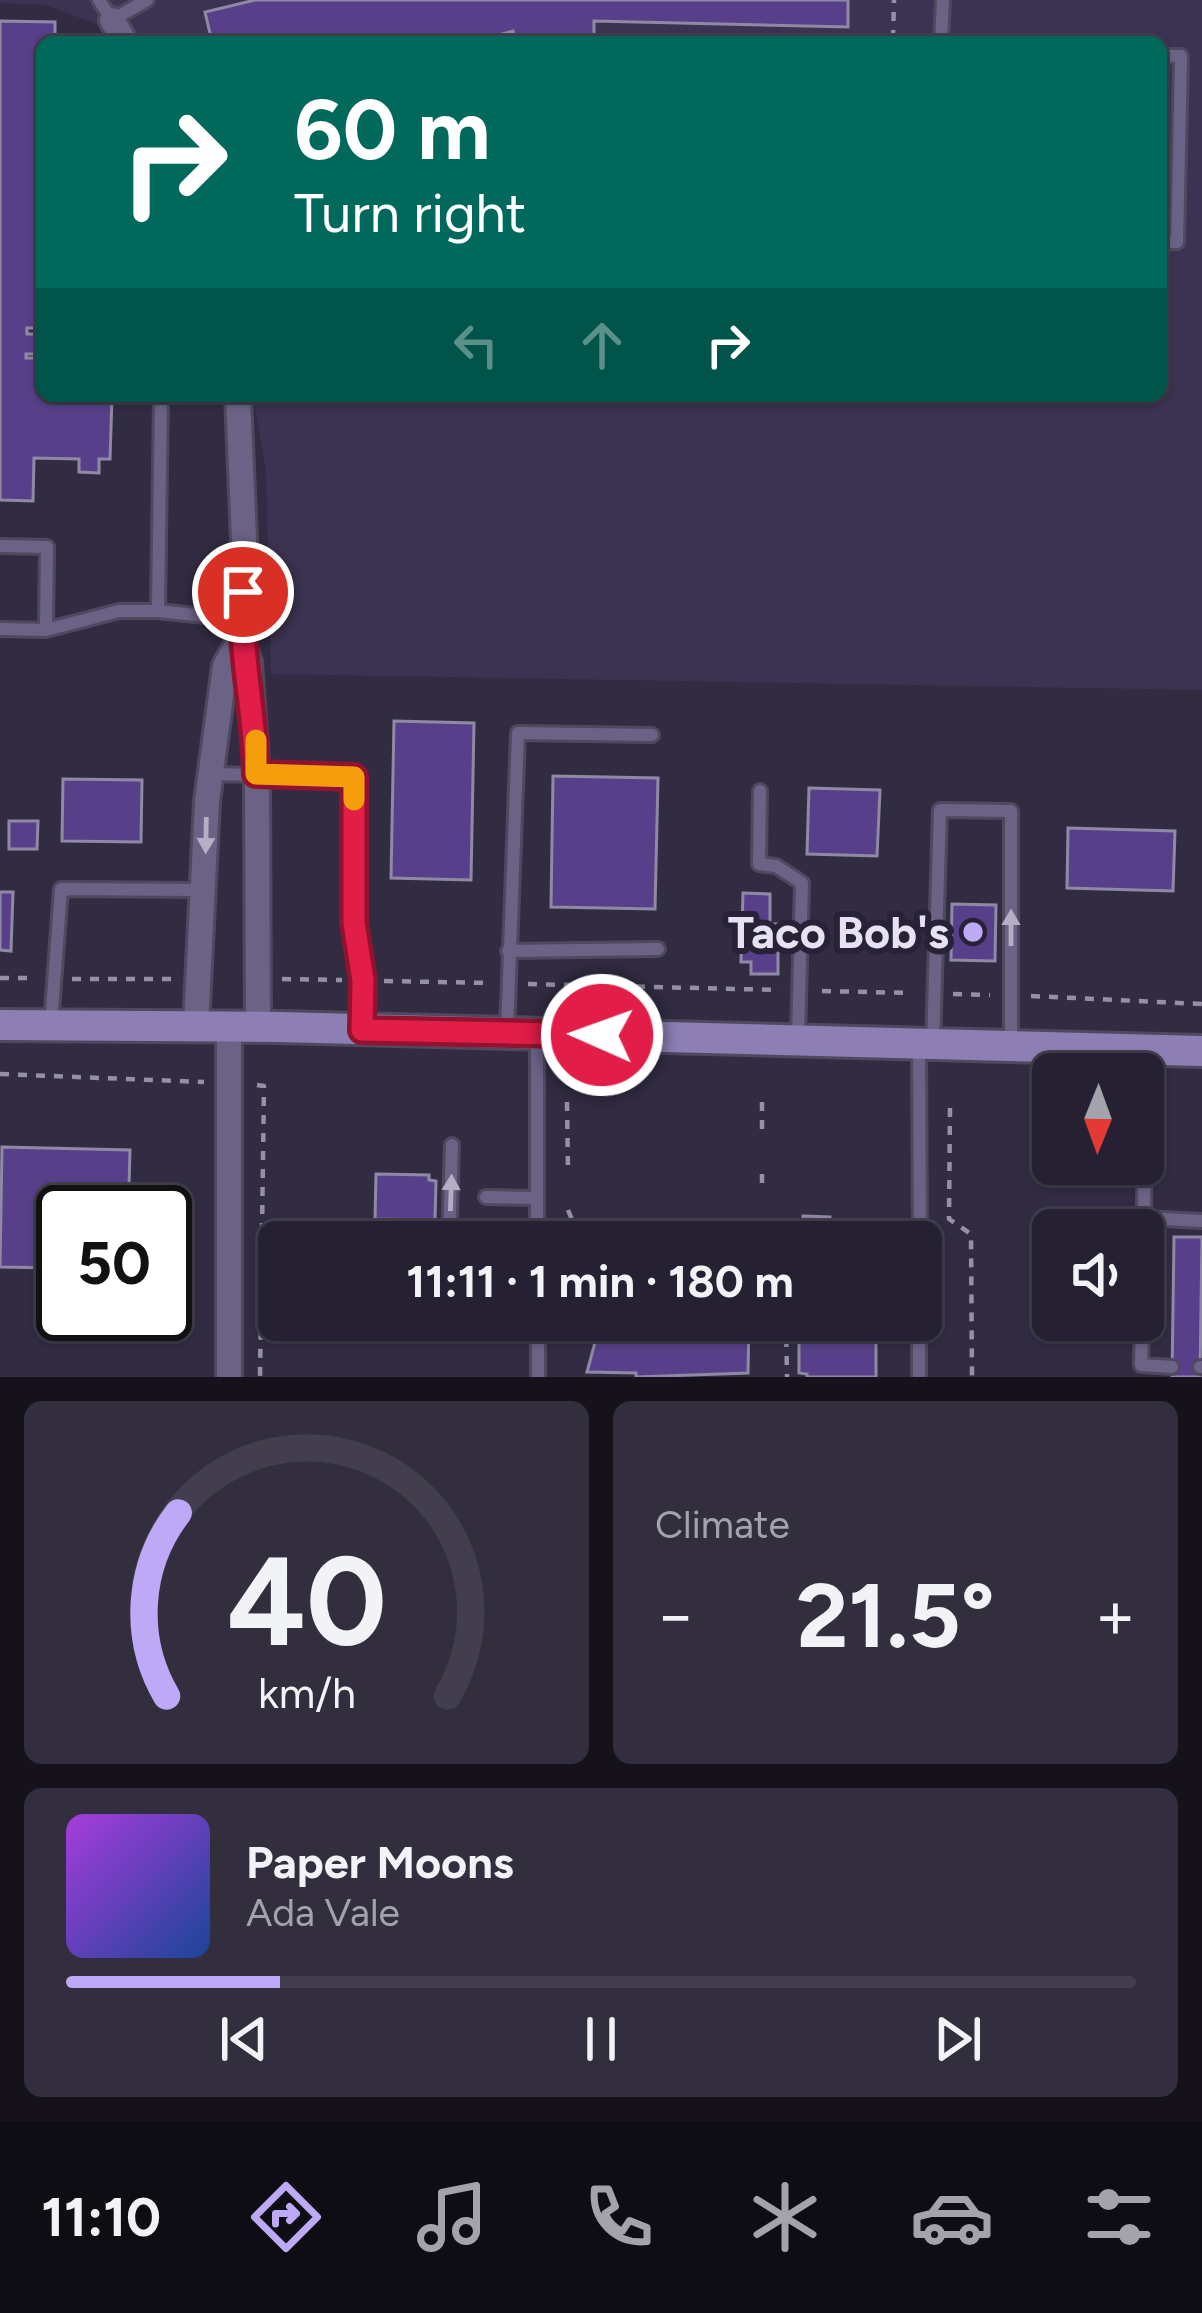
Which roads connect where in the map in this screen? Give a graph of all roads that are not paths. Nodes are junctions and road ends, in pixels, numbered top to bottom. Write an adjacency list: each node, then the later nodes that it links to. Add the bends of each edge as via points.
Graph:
1 (147, 0): 3 (lane)
2 (943, 0): 4 (lane)
3 (112, 21)
4 (941, 36)
5 (1167, 56): 6 (lane, via 1181,56 1177,242)
6 (1167, 242)
7 (161, 402): 10 (lane)
8 (238, 402): 13 (street)
9 (0, 547): 12 (lane, via 47,547)
10 (158, 611): 12 (lane, via 118,611); 13 (lane)
11 (0, 629): 12 (lane)
12 (46, 630)
13 (241, 630): 15 (street, via 225,666); 16 (street)
14 (652, 735): 20 (lane, via 518,733)
15 (211, 774): 16 (lane); 18 (street, one-way to 18)
16 (256, 774): 24 (street, via 257,978); 25 (lane, via 354,777)
17 (760, 791): 27 (lane, via 759,865 802,884)
18 (205, 890): 22 (lane, via 61,889); 23 (street)
19 (658, 950): 20 (lane)
20 (508, 951): 26 (lane, via 507,984)
21 (0, 1025): 22 (main road)
22 (51, 1025): 23 (main road)
23 (196, 1026): 24 (main road)
24 (243, 1026): 25 (main road); 45 (street, via 229,1083)
25 (362, 1030): 26 (main road)
26 (522, 1033): 27 (main road); 34 (lane)
27 (798, 1040): 28 (main road)
28 (926, 1043): 29 (main road); 29 (lane, one-way to 28, via 1011,811 940,810); 39 (lane)
29 (1011, 1045): 30 (main road)
30 (1145, 1048): 31 (main road); 35 (lane)
31 (1202, 1052)
32 (452, 1145): 37 (lane, one-way to 32)
33 (486, 1197): 34 (lane)
34 (537, 1198): 38 (lane)
35 (1144, 1209)
36 (1164, 1219): 40 (lane)
37 (450, 1221)
38 (537, 1221)
39 (921, 1221)
40 (1202, 1221)
41 (538, 1341): 46 (lane)
42 (920, 1341): 47 (lane)
43 (1142, 1341): 44 (lane, via 1141,1365)
44 (1172, 1367)
45 (229, 1377)
46 (538, 1377)
47 (919, 1377)

